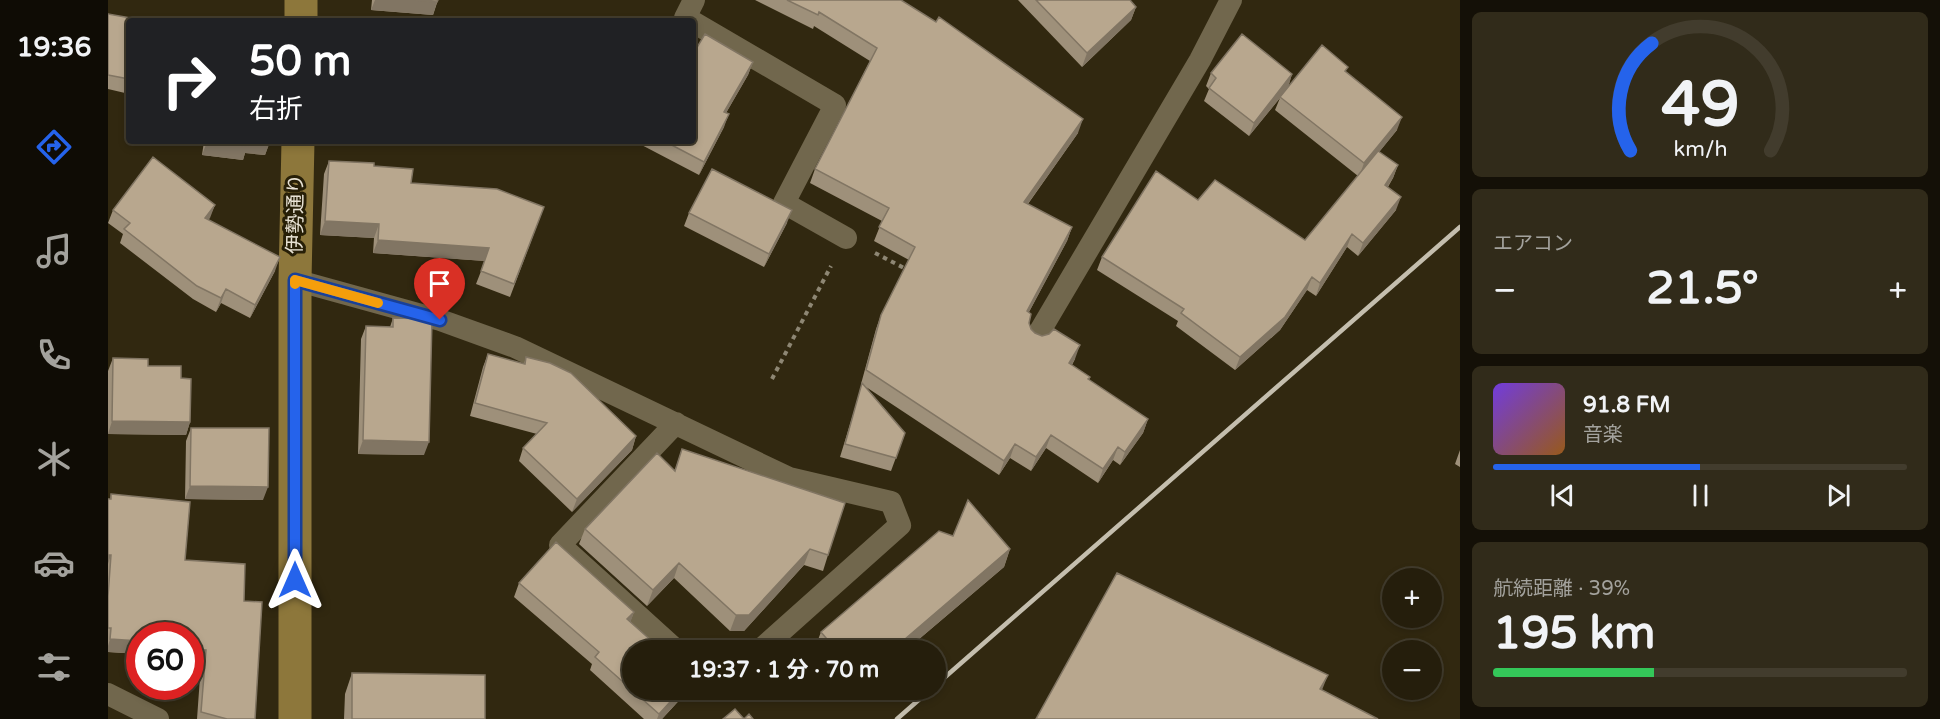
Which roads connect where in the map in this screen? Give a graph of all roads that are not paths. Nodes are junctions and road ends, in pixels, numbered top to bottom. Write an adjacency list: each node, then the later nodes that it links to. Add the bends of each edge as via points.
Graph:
1 (302, 0): 4 (main road)
2 (694, 0): 5 (lane)
3 (1231, 0): 10 (lane, via 1200,60)
4 (301, 18)
5 (685, 18)
6 (696, 24): 8 (lane, via 835,105 784,203)
7 (298, 144): 9 (main road, 伊勢通り)
8 (846, 238)
9 (295, 280): 11 (lane, via 440,320 514,347); 16 (main road, 伊勢通り)
10 (1037, 336)
11 (676, 423): 12 (lane, via 560,545); 13 (lane, via 789,478 891,502 900,525)
12 (665, 640)
13 (771, 640)
14 (108, 694): 15 (lane)
15 (158, 719)
16 (294, 719)

